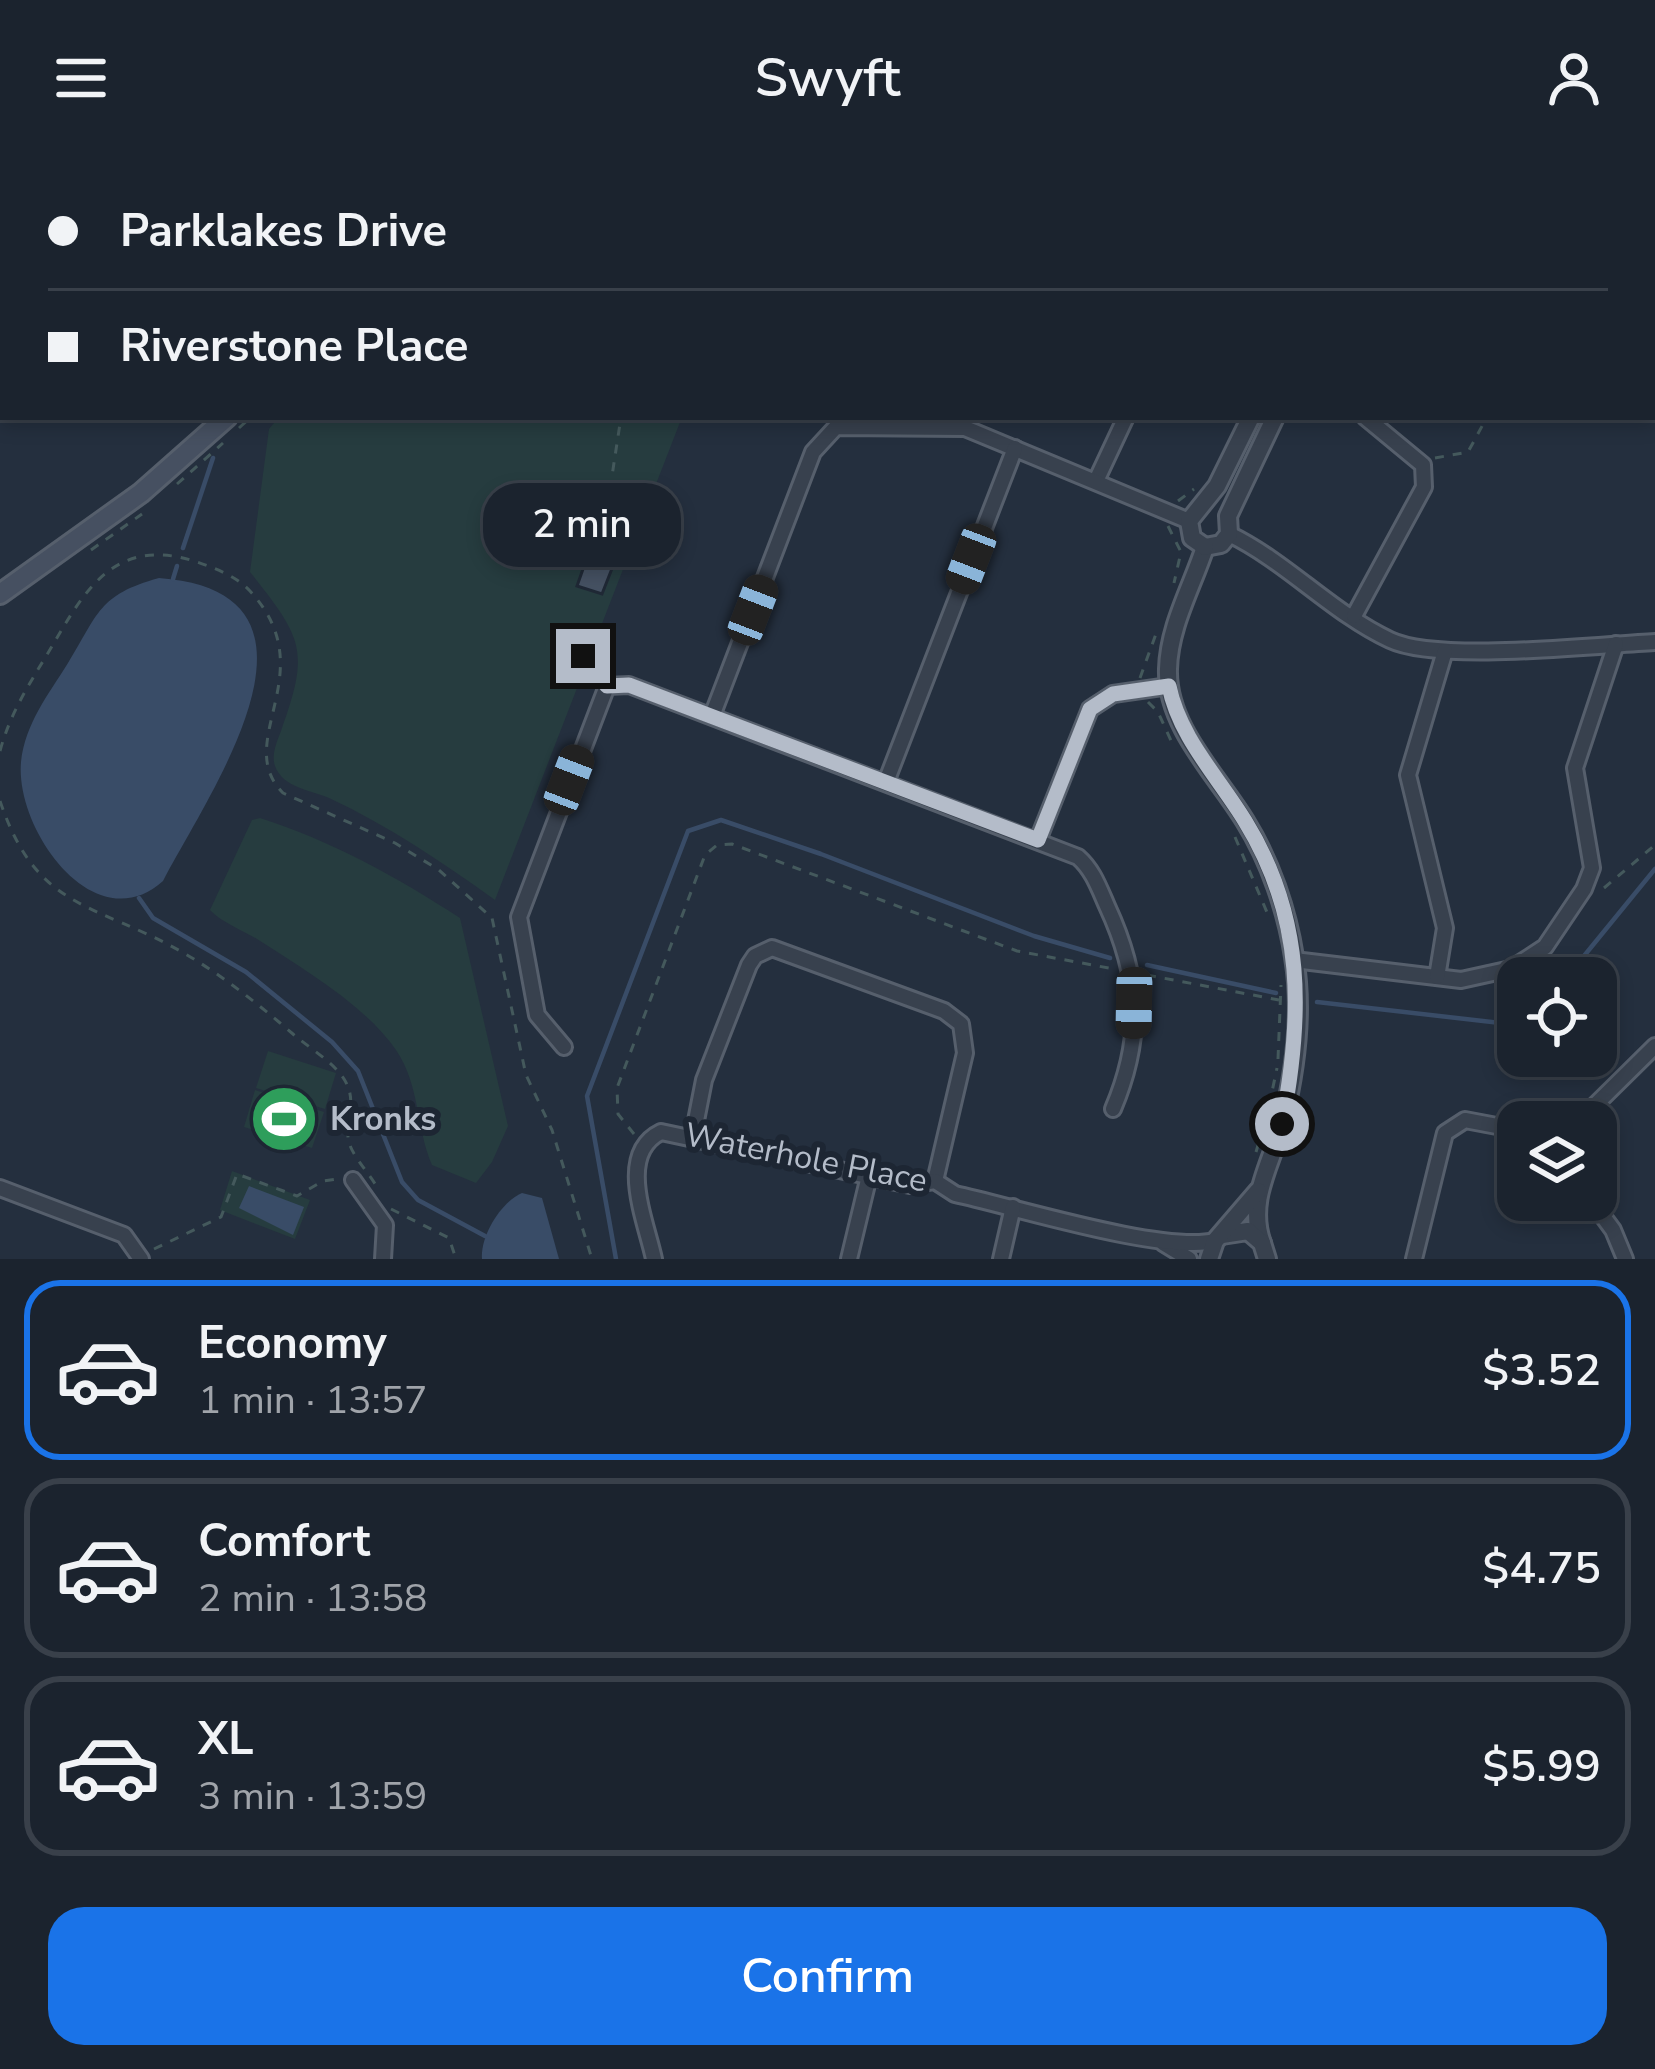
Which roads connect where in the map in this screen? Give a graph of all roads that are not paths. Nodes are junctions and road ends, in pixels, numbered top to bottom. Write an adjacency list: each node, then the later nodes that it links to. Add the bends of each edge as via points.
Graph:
1 (224, 420): 13 (main road, via 141,493)
2 (1125, 420): 8 (street)
3 (1249, 420): 9 (street)
4 (1274, 420): 11 (street)
5 (1369, 420): 14 (street, via 1423,465 1424,488)
6 (836, 422): 7 (street, via 956,425); 21 (street, via 813,452)
7 (1015, 448): 8 (street); 22 (street)
8 (1096, 481): 10 (street)
9 (1203, 506): 10 (street); 11 (street, via 1220,507)
10 (1181, 518): 12 (street)
11 (1229, 525): 12 (street, via 1221,544); 14 (street)
12 (1205, 547): 20 (street, via 1173,632)
13 (0, 594)
14 (1354, 616): 17 (street, via 1401,644)
15 (1655, 642): 16 (street)
16 (1616, 644): 17 (street); 25 (street, via 1575,767 1593,860 1584,889 1525,963 1473,978)
17 (1445, 651): 25 (street, via 1408,775 1445,928)
18 (583, 656): 19 (street)
19 (607, 686): 21 (street, via 629,685); 27 (street, via 519,917 537,1015)
20 (1169, 686): 23 (street, via 1100,698 1090,709); 24 (street, via 1185,731 1263,853)
21 (712, 716): 22 (street)
22 (886, 782): 23 (street)
23 (1038, 840): 29 (street, via 1086,865 1132,964 1132,1043)
24 (1294, 960): 25 (street); 36 (street, via 1296,1052)
25 (1437, 977)
26 (1655, 1046): 28 (street)
27 (564, 1047)
28 (1599, 1101)
29 (1113, 1109)
30 (1497, 1126): 48 (street, via 1466,1120 1445,1133)
31 (692, 1136): 32 (street, Waterhole Place); 34 (street, via 704,1080 748,965 772,948 961,1024 964,1053); 44 (street, Waterhole Place, via 661,1132 638,1154)
32 (869, 1176): 34 (street, Waterhole Place); 45 (street)
33 (352, 1180): 43 (street, via 385,1225)
34 (935, 1181): 37 (street, Waterhole Place, via 955,1194)
35 (0, 1188): 42 (street, via 124,1235)
36 (1259, 1190): 40 (street); 41 (street, via 1257,1229)
37 (1013, 1207): 39 (street, Waterhole Place); 46 (street)
38 (1606, 1221): 49 (street)
39 (1158, 1240): 40 (street, Waterhole Place); 47 (street, Waterhole Place)
40 (1215, 1245): 41 (street, via 1248,1231)
41 (1268, 1253)
42 (141, 1256)
43 (383, 1259)
44 (654, 1259)
45 (849, 1259)
46 (1001, 1259)
47 (1189, 1259)
48 (1414, 1259)
49 (1625, 1259)

